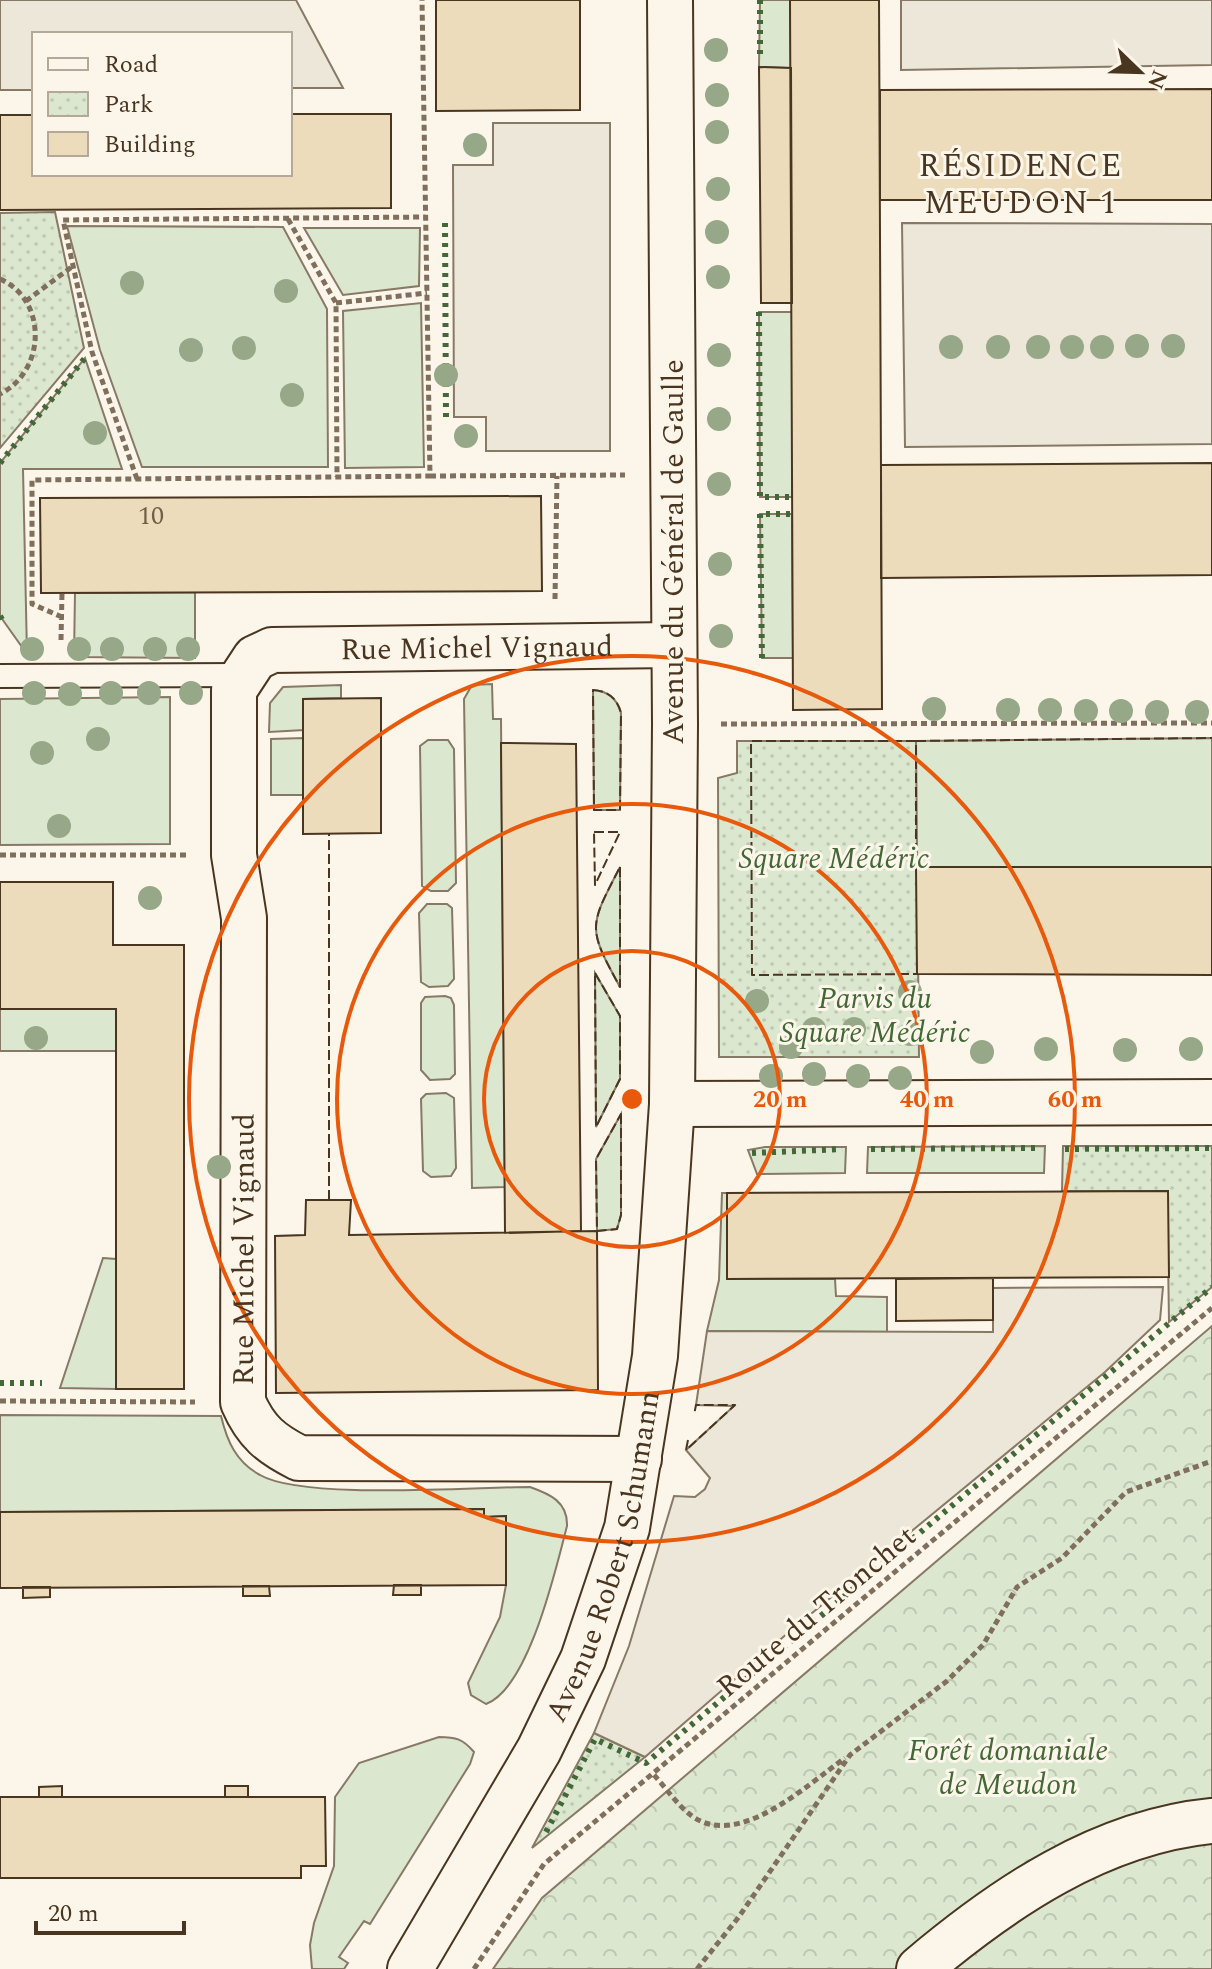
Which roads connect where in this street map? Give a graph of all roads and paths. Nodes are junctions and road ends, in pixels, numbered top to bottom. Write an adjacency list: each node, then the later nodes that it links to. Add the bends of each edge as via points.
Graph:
1 (422, 0): 3 (path)
2 (670, 0): 11 (street, Avenue du Général de Gaulle)
3 (425, 217): 4 (path); 7 (path)
4 (288, 218): 5 (path, via 63,220); 9 (path)
5 (73, 266): 8 (path); 15 (path, via 92,352)
6 (0, 279): 8 (path)
7 (427, 293): 9 (path); 12 (path)
8 (25, 302): 10 (path, via 36,334 33,356 24,375)
9 (336, 303): 14 (path)
10 (0, 394)
11 (673, 475): 13 (path); 17 (street, Avenue du Général de Gaulle)
12 (430, 476): 13 (path); 14 (path)
13 (557, 476): 18 (path)
14 (337, 477): 15 (path)
15 (137, 479): 16 (path, via 32,480 32,604 62,617)
16 (62, 593)
17 (674, 645): 18 (street, Rue Michel Vignaud); 22 (street, Avenue du Général de Gaulle)
18 (555, 647): 19 (street, Rue Michel Vignaud, via 272,650 255,658)
19 (241, 675): 20 (lane); 24 (street, Rue Michel Vignaud, via 234,690)
20 (0, 676)
21 (1212, 723): 22 (path)
22 (675, 724): 26 (street, Avenue du Général de Gaulle)
23 (0, 855): 24 (path)
24 (234, 855): 29 (street, Rue Michel Vignaud, via 244,918)
25 (1212, 1102): 26 (street)
26 (672, 1104): 30 (street, Avenue Robert Schumann, via 655,1356)
27 (1212, 1308): 33 (path, Route du Tronchet)
28 (0, 1401): 29 (path)
29 (243, 1402): 30 (street, Rue Michel Vignaud, via 253,1425 270,1443 299,1458)
30 (639, 1459): 35 (street, Avenue Robert Schumann, via 627,1528 583,1659 539,1750)
31 (1212, 1461): 32 (path, via 1126,1492 1062,1558 1017,1587 983,1645 947,1681)
32 (850, 1755): 33 (path, via 759,1818 724,1827 693,1817); 37 (path)
33 (654, 1775): 36 (path, Route du Tronchet, via 544,1864)
34 (1212, 1821): 38 (street, via 1147,1833 1086,1856 968,1928)
35 (410, 1969)
36 (474, 1969)
37 (697, 1969)
38 (919, 1969)

